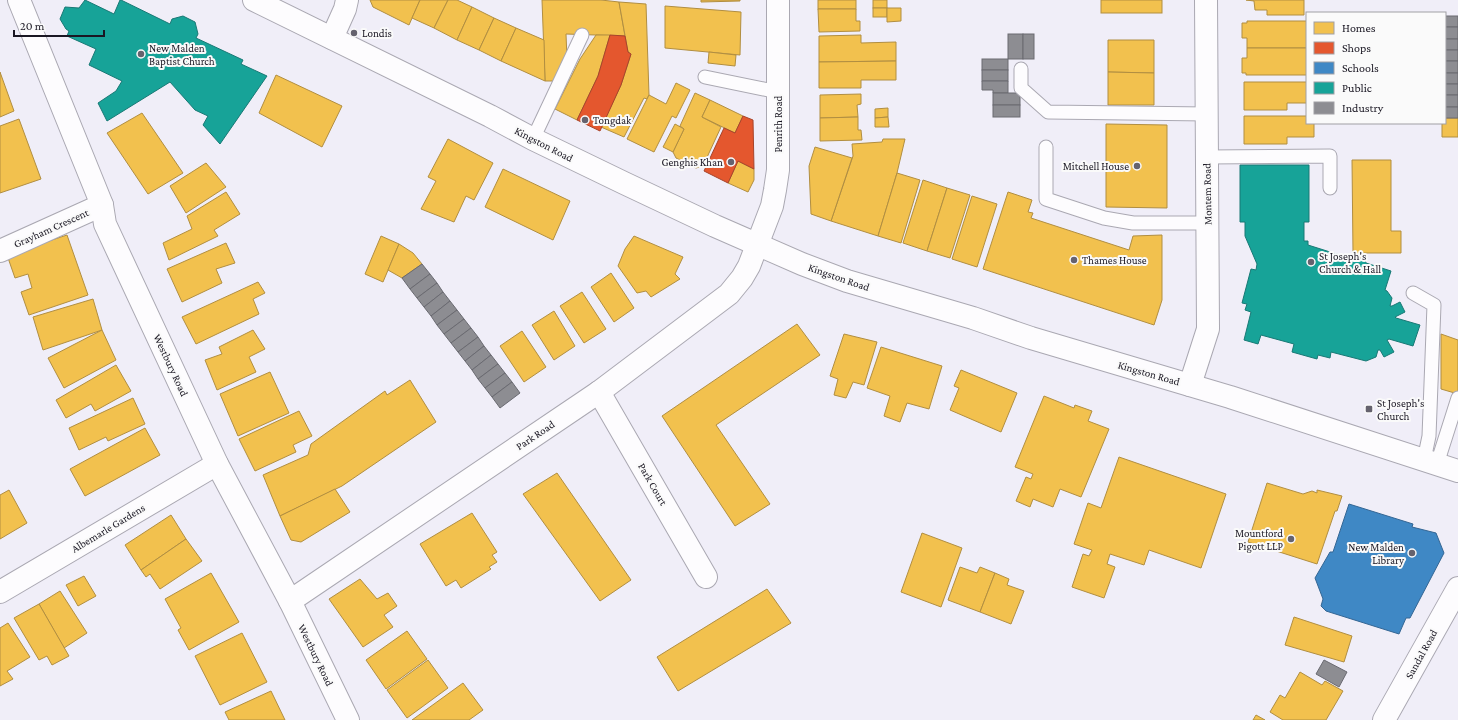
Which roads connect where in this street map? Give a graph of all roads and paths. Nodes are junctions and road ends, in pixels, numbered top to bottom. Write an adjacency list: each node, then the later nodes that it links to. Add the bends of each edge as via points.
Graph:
1 (19, 0): 16 (street, Westbury Road)
2 (254, 0): 7 (street, Kingston Road)
3 (347, 0): 7 (street)
4 (778, 0): 10 (street, Penrith Road)
5 (1206, 0): 11 (street, Montem Road)
6 (582, 35): 12 (lane)
7 (332, 38): 12 (street, Kingston Road)
8 (1021, 69): 11 (lane, via 1021,88 1048,112)
9 (706, 77): 10 (lane)
10 (778, 92): 18 (street, Penrith Road, via 777,177 772,206)
11 (1207, 114): 14 (street, Montem Road)
12 (534, 139): 18 (street, Kingston Road)
13 (1046, 147): 17 (lane, via 1046,199 1104,218 1133,223)
14 (1207, 157): 15 (lane, via 1330,156); 17 (street, Montem Road)
15 (1330, 188)
16 (102, 205): 19 (street, Grayham Crescent); 25 (street, Westbury Road, via 105,224)
17 (1208, 223): 21 (street, Montem Road, via 1208,329)
18 (757, 245): 21 (street, Kingston Road, via 847,281); 22 (street, Park Road, via 749,266 729,294)
19 (0, 251)
20 (1413, 293): 24 (lane, via 1434,305 1429,436)
21 (1190, 385): 24 (street, Kingston Road)
22 (599, 392): 27 (street, Park Court); 30 (street, Park Road)
23 (1458, 398): 24 (lane)
24 (1431, 462): 26 (street, Kingston Road)
25 (217, 464): 29 (street, Albemarle Gardens); 30 (street, Westbury Road)
26 (1458, 471)
27 (706, 577)
28 (1458, 588): 32 (street, Sandal Road)
29 (0, 592)
30 (290, 601): 31 (street, Westbury Road)
31 (348, 720)
32 (1384, 720)

